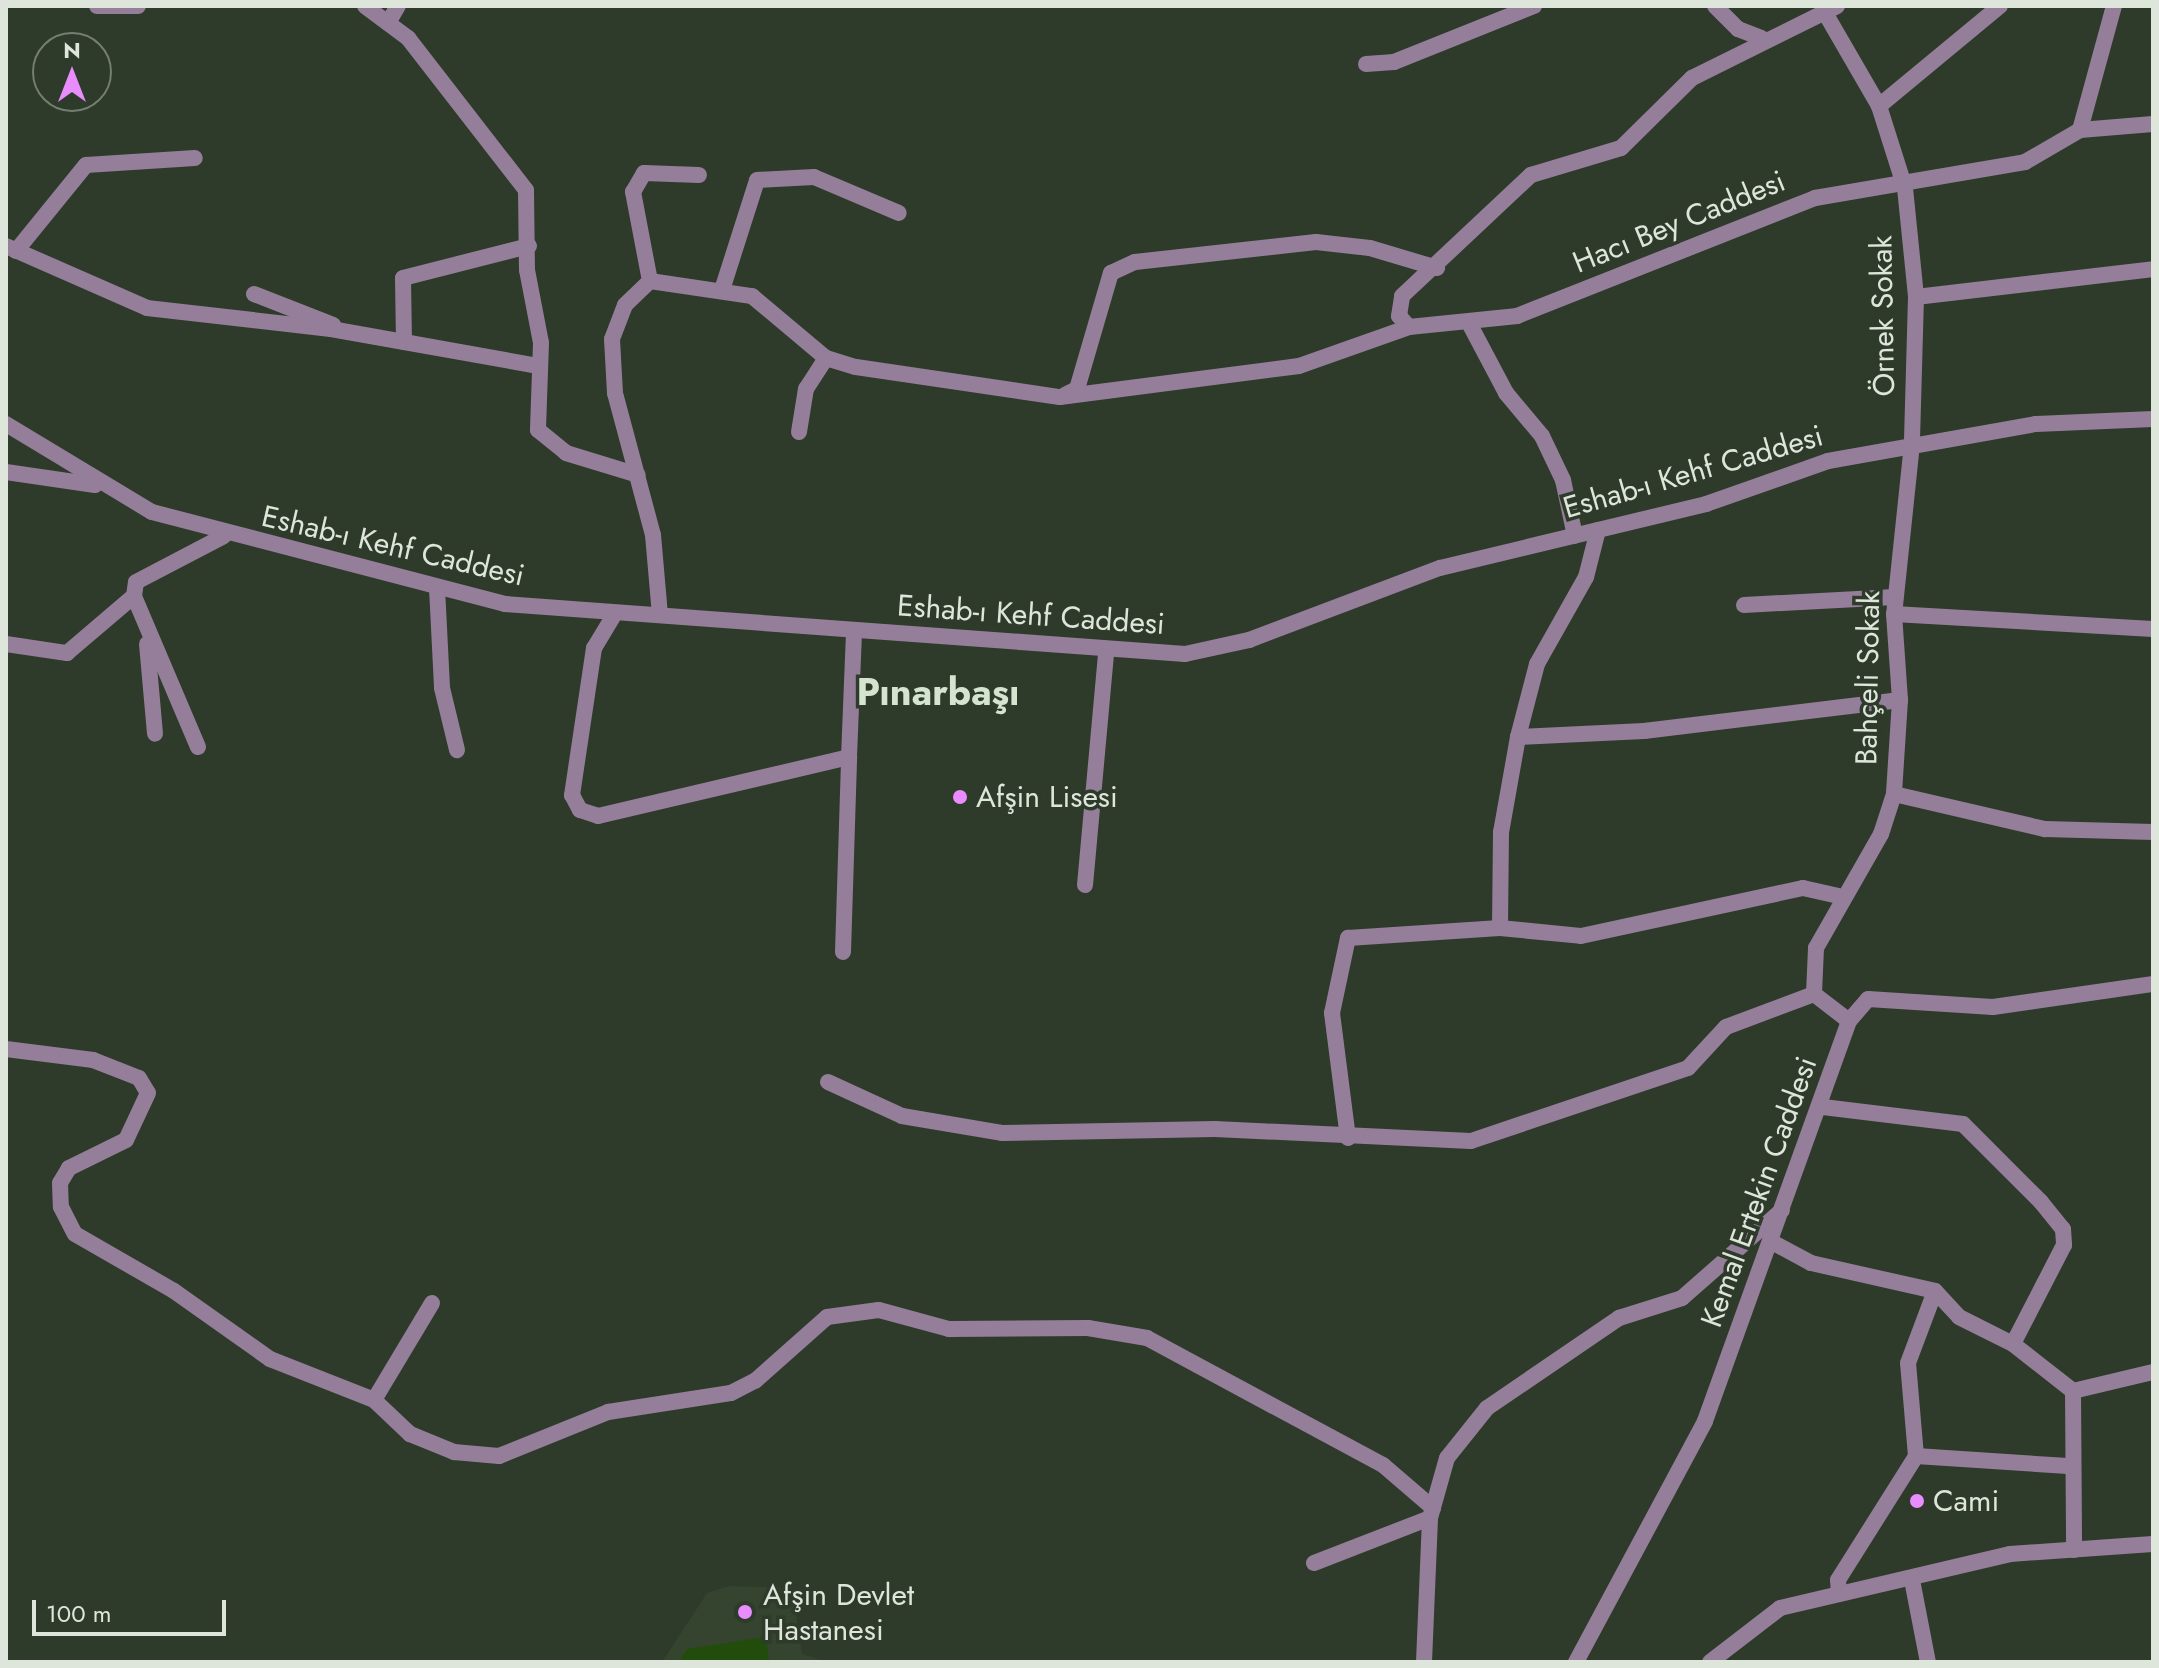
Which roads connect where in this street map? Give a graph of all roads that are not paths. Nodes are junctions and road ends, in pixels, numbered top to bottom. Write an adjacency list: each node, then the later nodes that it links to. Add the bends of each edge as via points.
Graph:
1 (97, 6): 2 (street)
2 (138, 6)
3 (365, 6): 10 (street)
4 (398, 6): 10 (street)
5 (1534, 6): 12 (street, via 1394,62)
6 (1715, 6): 11 (street, via 1738,29)
7 (2000, 6): 13 (street)
8 (2114, 6): 15 (street)
9 (1831, 8): 11 (street); 13 (street, Örnek Sokak)
10 (388, 23): 20 (street, via 431,65 526,190)
11 (1761, 38): 22 (street, via 1692,78 1621,148 1531,175)
12 (1366, 64)
13 (1879, 106): 18 (street, Örnek Sokak)
14 (2153, 124): 15 (street, Hacı Bey Caddesi)
15 (2080, 130): 18 (street, Hacı Bey Caddesi, via 2025,162)
16 (195, 158): 21 (street, via 86,165)
17 (699, 175): 24 (street, via 644,173 633,192)
18 (1905, 188): 27 (street, Örnek Sokak); 28 (street, Hacı Bey Caddesi, via 1815,198 1750,218 1555,303)
19 (899, 213): 25 (street, via 814,177 757,180)
20 (529, 246): 31 (street, via 403,278); 33 (street)
21 (11, 248): 30 (street, via 147,308)
22 (1437, 268): 29 (street, via 1402,296 1399,316); 34 (street, via 1370,248 1316,242 1135,262 1111,273 1077,389)
23 (2153, 269): 27 (street)
24 (650, 281): 25 (street); 40 (street, via 625,305 612,339 615,393)
25 (722, 290): 32 (street, via 752,296)
26 (254, 294): 30 (street)
27 (1916, 297): 38 (street, Örnek Sokak)
28 (1469, 323): 29 (street, Hacı Bey Caddesi); 44 (street, via 1506,393 1542,436 1563,480)
29 (1409, 327): 34 (street, Hacı Bey Caddesi, via 1299,366)
30 (349, 332): 31 (street)
31 (404, 342): 33 (street)
32 (826, 358): 34 (street, Hacı Bey Caddesi, via 900,377); 37 (street, via 806,389)
33 (539, 366): 40 (street, via 538,430 566,453)
34 (1060, 397)
35 (2153, 419): 38 (street, Eshab-ı Kehf Caddesi, via 2036,424)
36 (6, 424): 41 (street, Eshab-ı Kehf Caddesi)
37 (799, 432)
38 (1912, 444): 42 (street, Eshab-ı Kehf Caddesi, via 1828,461 1706,504); 47 (street, Bahçeli Sokak)
39 (6, 472): 41 (street)
40 (638, 475): 51 (street)
41 (102, 486): 43 (street, Eshab-ı Kehf Caddesi)
42 (1598, 530): 44 (street, Eshab-ı Kehf Caddesi); 59 (street, via 1586,577 1537,664)
43 (224, 536): 45 (street, Eshab-ı Kehf Caddesi); 46 (street, via 136,582)
44 (1575, 536): 56 (street, Eshab-ı Kehf Caddesi, via 1440,568 1249,640 1185,654)
45 (437, 588): 50 (street, Eshab-ı Kehf Caddesi); 61 (street, via 442,688)
46 (134, 596): 53 (street); 55 (street, via 67,653)
47 (1895, 597): 48 (street); 49 (street, Bahçeli Sokak)
48 (1744, 605)
49 (1894, 614): 52 (street); 57 (street, Bahçeli Sokak)
50 (614, 615): 51 (street, Eshab-ı Kehf Caddesi); 62 (street, via 594,648 586,692 572,795 580,810 598,816)
51 (660, 615): 54 (street, Eshab-ı Kehf Caddesi)
52 (2153, 629)
53 (145, 631): 58 (street); 60 (street)
54 (854, 631): 56 (street, Eshab-ı Kehf Caddesi); 62 (street)
55 (6, 644)
56 (1106, 652): 65 (street)
57 (1900, 700): 59 (street, via 1644,731); 63 (street, Bahçeli Sokak)
58 (155, 734)
59 (1518, 737): 67 (street, via 1501,832)
60 (198, 747)
61 (457, 750)
62 (849, 757): 68 (street)
63 (1894, 794): 64 (street, via 2045,829); 66 (street, Bahçeli Sokak, via 1881,834)
64 (2153, 832)
65 (1085, 885)
66 (1843, 897): 67 (street, via 1803,888 1581,936); 70 (street, Bahçeli Sokak, via 1816,948)
67 (1500, 928): 75 (street, via 1348,938 1332,1013)
68 (843, 952)
69 (2153, 984): 71 (street, via 1993,1007 1868,999)
70 (1814, 994): 71 (street); 75 (street, via 1726,1027 1688,1068 1471,1141)
71 (1849, 1021): 74 (street, Kemal Ertekin Caddesi)
72 (6, 1049): 83 (street, via 93,1060 139,1078 148,1093 126,1140 69,1168 60,1183 61,1207 75,1234 174,1291 270,1359)
73 (828, 1082): 75 (street, via 902,1116 1002,1133 1215,1129)
74 (1823, 1107): 76 (street, Kemal Ertekin Caddesi); 80 (street, via 1963,1124 2063,1229 2064,1245)
75 (1348, 1138)
76 (1784, 1209): 77 (street, Kemal Ertekin Caddesi); 86 (street, via 1682,1298 1619,1318 1487,1408 1447,1458)
77 (1772, 1242): 78 (street, via 1811,1263); 93 (street, Kemal Ertekin Caddesi, via 1705,1421)
78 (1935, 1291): 80 (street, via 1959,1317); 84 (street, via 1908,1363)
79 (432, 1303): 83 (street)
80 (2013, 1344): 82 (street)
81 (2153, 1372): 82 (street)
82 (2073, 1391): 85 (street)
83 (374, 1400): 86 (street, via 410,1434 454,1452 499,1456 608,1412 731,1393 843,1311 879,1310 949,1329 1088,1328 1147,1338 1383,1465)
84 (1916, 1456): 85 (street); 91 (street, via 1838,1580)
85 (2068, 1466): 88 (street)
86 (1431, 1513): 89 (street); 92 (street)
87 (2153, 1544): 88 (street)
88 (2074, 1550): 90 (street, via 2010,1554)
89 (1314, 1563)
90 (1912, 1580): 91 (street); 95 (street)
91 (1839, 1594): 94 (street, via 1780,1608)
92 (1424, 1662)
93 (1576, 1662)
94 (1710, 1662)
95 (1928, 1662)

